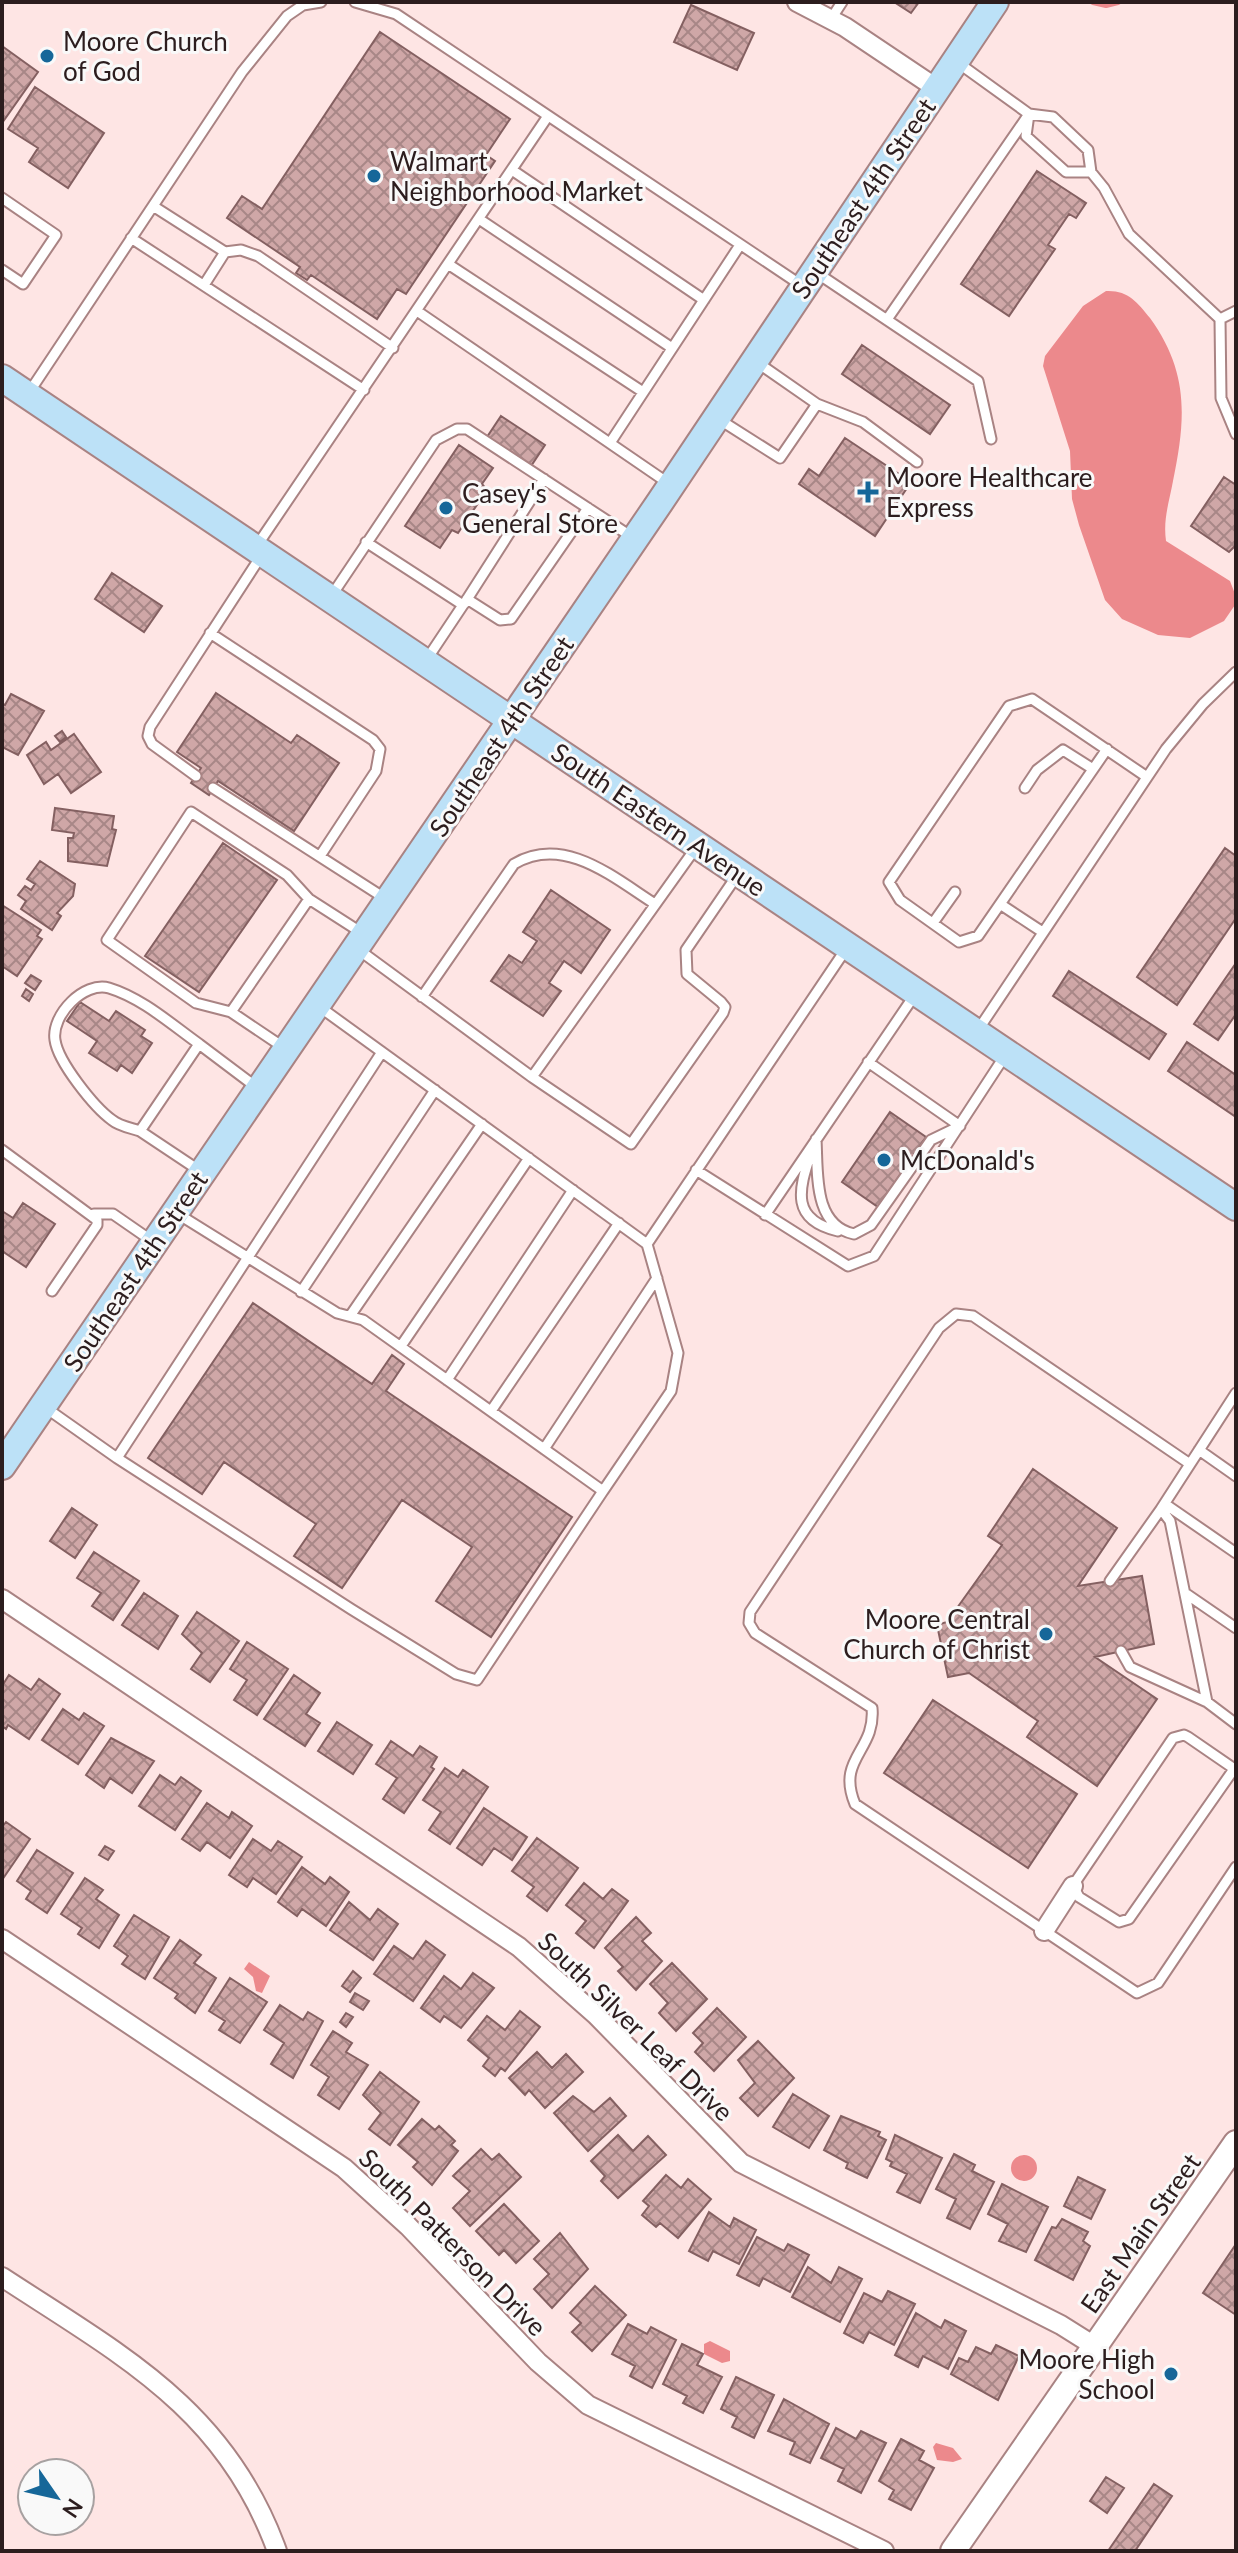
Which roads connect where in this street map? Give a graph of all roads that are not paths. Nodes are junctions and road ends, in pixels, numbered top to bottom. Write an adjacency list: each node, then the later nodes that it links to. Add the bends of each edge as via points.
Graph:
1 (321, 2): 14 (lane, via 303,5 287,16 242,72)
2 (355, 2): 10 (lane, via 396,14)
3 (797, 2): 6 (street)
4 (842, 2): 6 (lane)
5 (995, 2): 7 (main road, Southeast 4th Street)
6 (831, 20): 8 (street)
7 (955, 61): 8 (main road, Southeast 4th Street); 9 (lane)
8 (936, 88): 21 (main road, Southeast 4th Street)
9 (1029, 114): 12 (lane, via 1053,117 1088,150); 12 (lane, via 1026,136 1066,172); 26 (lane)
10 (548, 116): 11 (lane); 17 (lane)
11 (512, 170): 15 (lane); 23 (lane)
12 (1091, 172): 27 (lane, via 1129,234)
13 (2, 198): 20 (lane, via 56,235 23,284)
14 (153, 206): 16 (lane); 18 (lane)
15 (479, 219): 19 (lane); 29 (lane)
16 (131, 238): 22 (lane); 34 (lane)
17 (740, 245): 21 (lane); 23 (lane)
18 (225, 252): 22 (lane); 28 (lane, via 258,256)
19 (448, 264): 24 (lane); 33 (lane)
20 (2, 270)
21 (809, 279): 26 (lane); 30 (main road, Southeast 4th Street)
22 (204, 285): 32 (lane)
23 (704, 300): 29 (lane)
24 (417, 311): 28 (lane); 39 (lane)
25 (1236, 311): 27 (lane)
26 (888, 318): 38 (lane, via 978,381)
27 (1220, 319): 37 (lane, via 1221,398)
28 (393, 348): 32 (lane)
29 (672, 348): 33 (lane)
30 (754, 361): 35 (lane); 36 (main road, Southeast 4th Street)
31 (2, 378): 34 (main road, South Eastern Avenue)
32 (364, 390): 46 (lane)
33 (643, 392): 39 (lane)
34 (27, 395): 46 (main road, South Eastern Avenue)
35 (817, 404): 36 (lane, via 780,458); 40 (lane, via 863,422)
36 (716, 418): 42 (main road, Southeast 4th Street)
37 (1236, 434)
38 (991, 439)
39 (610, 443): 42 (lane)
40 (917, 462)
41 (544, 479): 43 (lane); 45 (lane, via 467,429 457,429 436,440); 48 (lane)
42 (671, 486): 44 (main road, Southeast 4th Street)
43 (588, 508): 44 (lane); 48 (lane, via 511,619 500,620)
44 (635, 539): 52 (main road, Southeast 4th Street)
45 (366, 542): 47 (lane); 48 (lane)
46 (259, 551): 47 (main road, South Eastern Avenue); 49 (lane)
47 (329, 598): 50 (main road, South Eastern Avenue)
48 (465, 602): 50 (lane)
49 (210, 633): 55 (lane, via 148,736); 60 (lane, via 380,749 376,771)
50 (425, 663): 52 (main road, South Eastern Avenue)
51 (1236, 672): 56 (lane, via 1203,704)
52 (511, 720): 59 (main road, South Eastern Avenue); 64 (main road, Southeast 4th Street)
53 (1107, 749): 54 (lane); 56 (lane); 67 (lane, via 1032,699 1009,706 889,882 900,900)
54 (1093, 769): 58 (lane, via 1063,750 1037,770); 66 (lane)
55 (196, 776)
56 (1147, 777): 68 (lane)
57 (213, 788): 60 (lane)
58 (1025, 788)
59 (698, 845): 61 (main road, South Eastern Avenue); 65 (lane)
60 (320, 856): 64 (lane)
61 (739, 873): 70 (main road, South Eastern Avenue); 81 (lane, via 686,950 687,974 721,1002 723,1013 635,1142 626,1144)
62 (955, 892): 67 (lane)
63 (309, 899): 69 (lane); 74 (lane); 74 (lane, via 287,875 191,812 107,940 196,1003)
64 (389, 901): 69 (main road, Southeast 4th Street)
65 (655, 904): 72 (lane, via 587,859 526,857 514,864); 81 (lane)
66 (1000, 904): 67 (lane, via 978,936 959,942); 68 (lane)
67 (933, 923)
68 (1041, 931): 75 (lane)
69 (361, 942): 72 (lane); 73 (main road, Southeast 4th Street)
70 (848, 946): 71 (main road, South Eastern Avenue); 90 (lane)
71 (916, 992): 75 (main road, South Eastern Avenue); 80 (lane)
72 (422, 997): 81 (lane)
73 (317, 1005): 77 (main road, Southeast 4th Street); 78 (lane)
74 (231, 1012): 77 (lane)
75 (976, 1033): 79 (main road, South Eastern Avenue)
76 (199, 1044): 82 (lane); 86 (lane); 86 (lane, via 146,1006 108,988 88,986 70,1005 55,1028 55,1042 90,1100 114,1122)
77 (287, 1049): 82 (main road, Southeast 4th Street)
78 (382, 1052): 83 (lane); 101 (lane)
79 (1007, 1053): 85 (lane); 93 (main road, South Eastern Avenue)
80 (868, 1062): 85 (lane); 87 (lane)
81 (532, 1077)
82 (259, 1089): 91 (main road, Southeast 4th Street)
83 (435, 1090): 84 (lane); 104 (lane)
84 (482, 1124): 89 (lane); 105 (lane)
85 (960, 1126): 96 (lane, via 874,1256 848,1266); 98 (lane, via 931,1140 871,1225 854,1234)
86 (140, 1131): 91 (lane)
87 (816, 1139): 96 (lane); 98 (lane, via 827,1218); 98 (lane, via 801,1180 800,1200 807,1217)
88 (2, 1150): 95 (lane)
89 (529, 1158): 92 (lane); 106 (lane)
90 (696, 1170): 96 (lane); 100 (lane)
91 (202, 1173): 94 (main road, Southeast 4th Street)
92 (573, 1190): 97 (lane); 107 (lane)
93 (1236, 1207)
94 (175, 1212): 99 (main road, Southeast 4th Street); 101 (lane)
95 (94, 1214): 99 (lane, via 113,1214); 103 (lane, via 97,1225)
96 (765, 1215)
97 (619, 1223): 100 (lane); 111 (lane)
98 (838, 1231)
99 (154, 1243): 109 (main road, Southeast 4th Street)
100 (647, 1244): 102 (lane)
101 (249, 1261): 104 (lane); 115 (lane)
102 (657, 1278): 112 (lane); 118 (lane, via 678,1353 671,1391)
103 (52, 1291)
104 (301, 1292): 105 (lane)
105 (350, 1316): 106 (lane)
106 (401, 1346): 107 (lane)
107 (447, 1380): 111 (lane)
108 (1236, 1393): 110 (lane)
109 (43, 1406): 114 (main road, Southeast 4th Street); 115 (lane)
110 (1232, 1409): 113 (lane)
111 (491, 1411): 112 (lane)
112 (544, 1449): 118 (lane)
113 (1199, 1450): 116 (lane); 117 (lane)
114 (5, 1456)
115 (117, 1458): 118 (lane, via 456,1674 477,1680)
116 (1190, 1464): 119 (lane); 131 (lane, via 973,1316 956,1314 939,1328 750,1612 755,1633 872,1708 873,1727 848,1774 855,1804)
117 (1236, 1476)
118 (603, 1491)
119 (1163, 1506): 120 (lane); 121 (lane); 122 (lane)
120 (1236, 1553)
121 (1110, 1581)
122 (1185, 1593): 124 (lane); 126 (lane)
123 (2, 1599): 135 (street, South Silver Leaf Drive, via 519,1947 596,2015 741,2163)
124 (1236, 1628)
125 (1121, 1651): 126 (lane, via 1130,1667)
126 (1207, 1702): 127 (lane)
127 (1236, 1724)
128 (1235, 1770): 130 (lane, via 1178,1735); 130 (lane, via 1129,1919 1119,1922 1079,1897)
129 (1236, 1867): 131 (lane, via 1158,1983 1137,1993)
130 (1073, 1886): 131 (street)
131 (1044, 1931)
132 (2, 1939): 137 (street, South Patterson Drive, via 344,2168 588,2405)
133 (1234, 2151): 135 (street, East Main Street)
134 (2, 2277): 136 (street, via 131,2362 194,2414 253,2494)
135 (1096, 2347): 138 (street, East Main Street)
136 (277, 2551)
137 (884, 2551)
138 (953, 2551)

